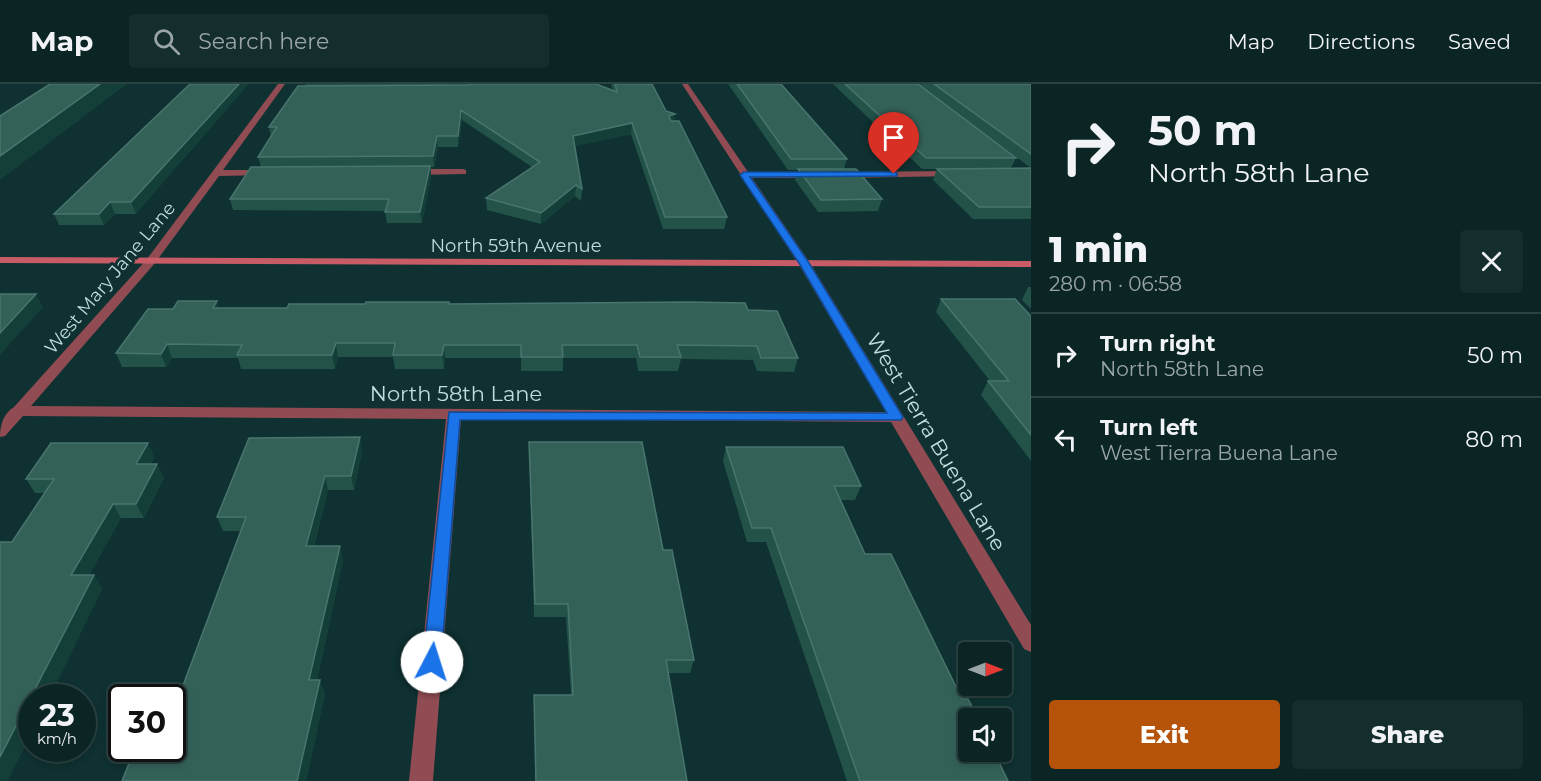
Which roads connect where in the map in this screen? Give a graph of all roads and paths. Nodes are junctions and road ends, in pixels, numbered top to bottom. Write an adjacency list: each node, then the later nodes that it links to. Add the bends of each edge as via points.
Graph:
1 (685, 84): 8 (street, West Tierra Buena Lane)
2 (282, 88): 5 (street, West Mary Jane Lane)
3 (400, 172): 4 (street)
4 (463, 172)
5 (218, 173): 6 (street); 10 (street, West Mary Jane Lane)
6 (282, 173)
7 (968, 174): 8 (street)
8 (744, 175): 11 (street, West Tierra Buena Lane)
9 (0, 260): 10 (main road, North 59th Avenue)
10 (151, 261): 11 (main road, North 59th Avenue); 13 (street, West Mary Jane Lane)
11 (804, 263): 12 (main road, North 59th Avenue); 15 (street, West Tierra Buena Lane)
12 (1031, 264)
13 (16, 411): 14 (street, North 58th Lane); 16 (street, West Mary Jane Lane)
14 (454, 415): 15 (street, North 58th Lane); 18 (street)
15 (896, 417): 17 (street, West Tierra Buena Lane)
16 (0, 432)
17 (1031, 643)
18 (422, 781)

